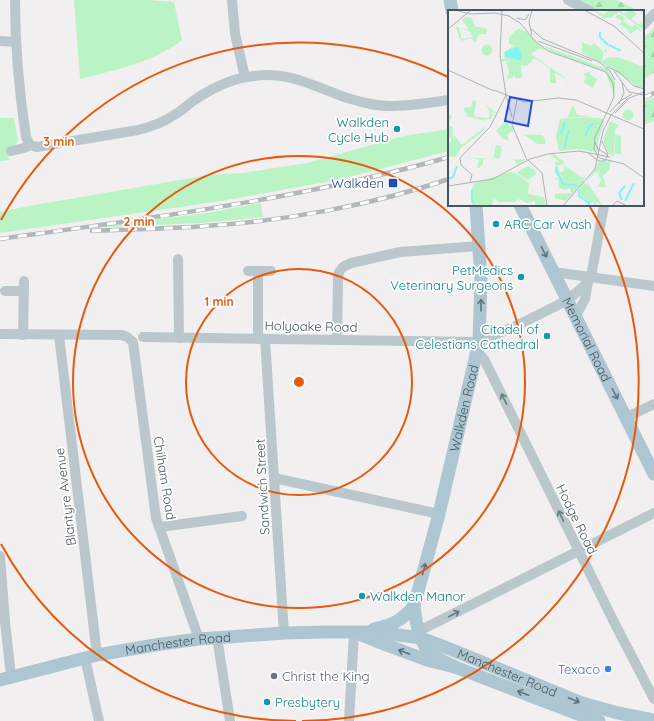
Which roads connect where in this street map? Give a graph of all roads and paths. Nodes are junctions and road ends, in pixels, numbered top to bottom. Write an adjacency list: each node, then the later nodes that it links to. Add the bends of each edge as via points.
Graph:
1 (15, 0): 10 (street)
2 (232, 0): 11 (street, via 235,34)
3 (450, 0): 5 (main road)
4 (568, 0): 6 (street)
5 (452, 10)
6 (588, 10)
7 (654, 14): 8 (street)
8 (644, 25)
9 (0, 41): 10 (street)
10 (15, 42): 13 (street, via 26,138)
11 (245, 77): 12 (street, via 292,77 345,98 373,105); 13 (street, via 208,91 174,115 150,127 37,147)
12 (448, 100)
13 (30, 145): 14 (street)
14 (11, 151)
15 (476, 206): 18 (main road, Walkden Road)
16 (521, 206): 21 (main road, Memorial Road, one-way to 21)
17 (604, 206): 22 (street)
18 (479, 246): 33 (street, via 400,252 352,263 335,270 338,278); 34 (main road, Walkden Road, one-way to 18, via 481,278)
19 (178, 259): 31 (street, via 183,273)
20 (271, 271): 32 (street, Sandwich Street, via 253,271)
21 (554, 272): 22 (street); 25 (main road, Memorial Road)
22 (589, 280): 23 (street); 25 (street); 26 (street, via 585,298)
23 (654, 286)
24 (5, 291): 28 (street, via 24,286)
25 (568, 300): 26 (main road, Memorial Road); 34 (street)
26 (576, 316): 36 (main road, Memorial Road, one-way to 36)
27 (0, 334): 28 (street)
28 (23, 335): 29 (street)
29 (59, 335): 42 (street, Chilham Road, via 122,336 131,339 134,345 154,505); 51 (street, Blantyre Avenue)
30 (142, 337): 31 (street, Holyoake Road)
31 (179, 338): 32 (street, Holyoake Road)
32 (262, 339): 33 (street, Holyoake Road); 38 (street, Sandwich Street)
33 (337, 340): 34 (street, Holyoake Road)
34 (478, 346): 40 (main road, Walkden Road); 43 (street, Hodge Road, one-way to 34)
35 (654, 404): 36 (street)
36 (627, 417): 37 (main road, Memorial Road)
37 (654, 474)
38 (274, 478): 40 (street); 46 (street, Sandwich Street)
39 (654, 513): 43 (street)
40 (439, 514): 45 (main road, Walkden Road, one-way to 40)
41 (242, 516): 42 (street)
42 (160, 527): 50 (street, Chilham Road)
43 (578, 551): 48 (street, one-way to 43); 54 (street, Hodge Road)
44 (0, 556): 53 (street)
45 (414, 606): 47 (main road, via 396,622); 48 (main road, Walkden Road)
46 (284, 633): 47 (main road, Manchester Road); 49 (main road, Manchester Road)
47 (356, 633): 48 (main road, Manchester Road); 52 (main road, Manchester Road, one-way to 47, via 427,660); 58 (street)
48 (420, 635): 52 (main road, Walkden Road, via 432,655); 55 (main road, Manchester Road, one-way to 55, via 582,703 618,714)
49 (217, 637): 50 (main road, Manchester Road); 57 (street)
50 (199, 639): 51 (main road, Manchester Road)
51 (91, 656): 53 (main road, Manchester Road); 56 (street, Blantyre Avenue)
52 (455, 667): 59 (main road, Manchester Road, one-way to 52)
53 (6, 678)
54 (654, 699)
55 (654, 720)
56 (99, 721)
57 (230, 721)
58 (349, 721)
59 (599, 721)

